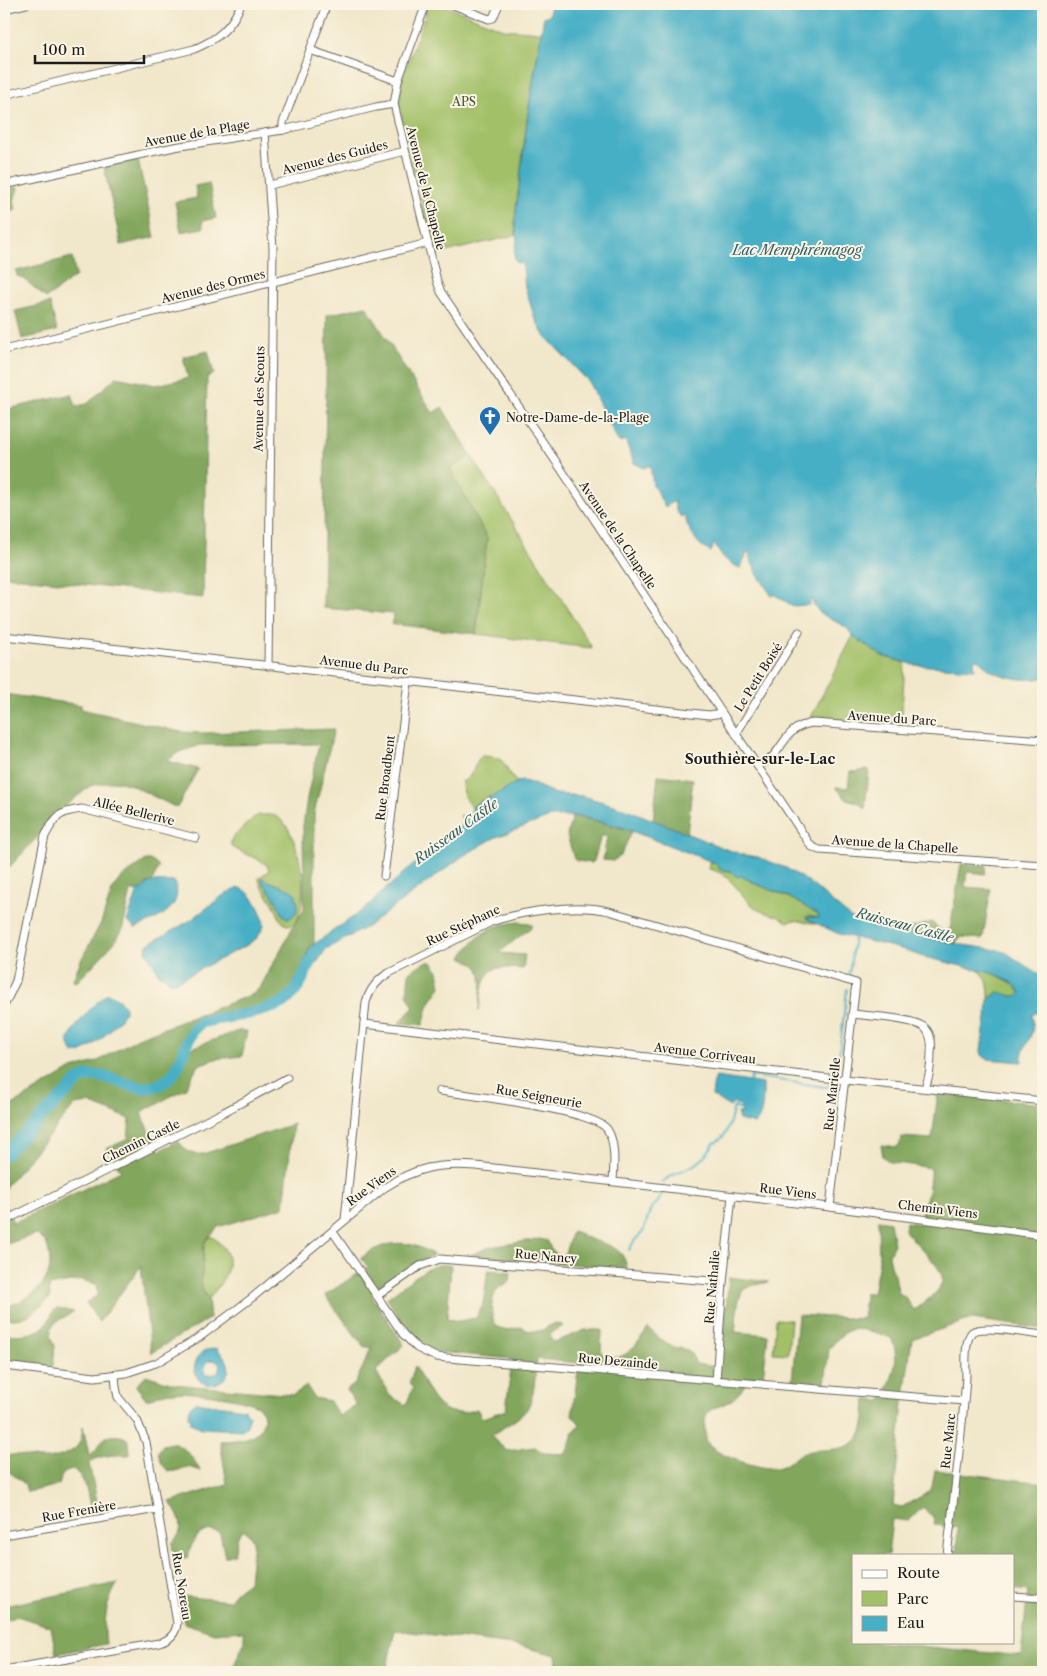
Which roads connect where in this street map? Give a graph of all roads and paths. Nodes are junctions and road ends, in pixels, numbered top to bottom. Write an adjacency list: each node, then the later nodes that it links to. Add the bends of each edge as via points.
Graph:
1 (26, 4): 7 (street)
2 (241, 4): 10 (street, via 229,27 204,45)
3 (328, 4): 8 (street)
4 (426, 4): 9 (street, Avenue de la Chapelle)
5 (451, 4): 6 (street, via 487,19 492,19)
6 (499, 4)
7 (4, 9)
8 (310, 50): 9 (street); 12 (street)
9 (398, 81): 11 (street, Avenue de la Chapelle)
10 (4, 95)
11 (394, 104): 12 (street, Avenue de la Plage); 14 (street, Avenue de la Chapelle)
12 (283, 130): 13 (street, Avenue de la Plage)
13 (265, 132): 15 (street, Avenue de la Plage, via 183,145); 16 (street, Avenue des Scouts)
14 (405, 152): 16 (street, Avenue des Guides); 17 (street, Avenue de la Chapelle)
15 (4, 185)
16 (270, 185): 18 (street, Avenue des Scouts)
17 (428, 242): 18 (street, Avenue des Ormes); 24 (street, Avenue de la Chapelle, via 443,295)
18 (272, 283): 19 (street, Avenue des Ormes); 22 (street, Avenue des Scouts)
19 (4, 350)
20 (799, 632): 25 (street, Le Petit Boisé)
21 (4, 636): 22 (street, Avenue du Parc)
22 (268, 666): 23 (street, Avenue du Parc)
23 (408, 682): 24 (street, Avenue du Parc, via 709,715); 30 (street, Rue Broadbent)
24 (722, 713): 25 (street, Avenue de la Chapelle)
25 (736, 734): 27 (street, Avenue de la Chapelle)
26 (1043, 740): 27 (street, Avenue du Parc, via 807,724 790,733 770,760)
27 (757, 765): 29 (street, Avenue de la Chapelle, via 817,850)
28 (196, 838): 32 (street, Allée Bellerive, via 82,809 65,811 53,821 45,836 16,981)
29 (1043, 865)
30 (384, 876)
31 (856, 983): 33 (street, Rue Marielle); 34 (street, Rue Stéphane, via 609,911 572,907 500,919 389,974 377,982 368,995)
32 (4, 1006)
33 (852, 1014): 36 (street, Rue Marielle); 37 (street, via 909,1021 925,1028 932,1043 931,1068)
34 (364, 1024): 36 (street, Avenue Corriveau); 43 (street, Rue Stéphane)
35 (288, 1078): 44 (street, Chemin Castle)
36 (845, 1080): 37 (street, Avenue Corriveau); 42 (street, Rue Marielle)
37 (925, 1088): 39 (street, Avenue Corriveau)
38 (440, 1091): 40 (street, Rue Seigneurie, via 562,1111 599,1122 610,1137)
39 (1043, 1101)
40 (613, 1181): 41 (street, Rue Viens); 43 (street, Rue Viens, via 476,1166 434,1166 421,1168 395,1181)
41 (732, 1196): 42 (street, Rue Viens); 47 (street, Rue Nathalie)
42 (830, 1207): 46 (street, Chemin Viens)
43 (345, 1220): 45 (street, Rue Viens)
44 (4, 1221)
45 (332, 1232): 48 (street, Rue Dezainde); 51 (street, Rue Viens, via 200,1337 156,1364)
46 (1043, 1235)
47 (723, 1282): 48 (street, Rue Nancy, via 446,1259 420,1266); 52 (street, Rue Nathalie)
48 (377, 1296): 52 (street, Rue Dezainde, via 407,1339 423,1352 436,1357)
49 (1043, 1336): 53 (street, Rue Marc, via 987,1329 973,1331 967,1347)
50 (4, 1366): 51 (street, Rue Viens, via 85,1376)
51 (115, 1375): 54 (street, Rue Noreau, via 118,1398 137,1420 145,1437)
52 (716, 1381): 53 (street, Rue Dezainde)
53 (964, 1401): 56 (street, Rue Marc)
54 (157, 1508): 55 (street, Rue Frenière); 59 (street, Rue Noreau, via 177,1623 172,1636 159,1643)
55 (4, 1535)
56 (947, 1554)
57 (1014, 1596): 58 (street)
58 (1043, 1598)
59 (4, 1670)

